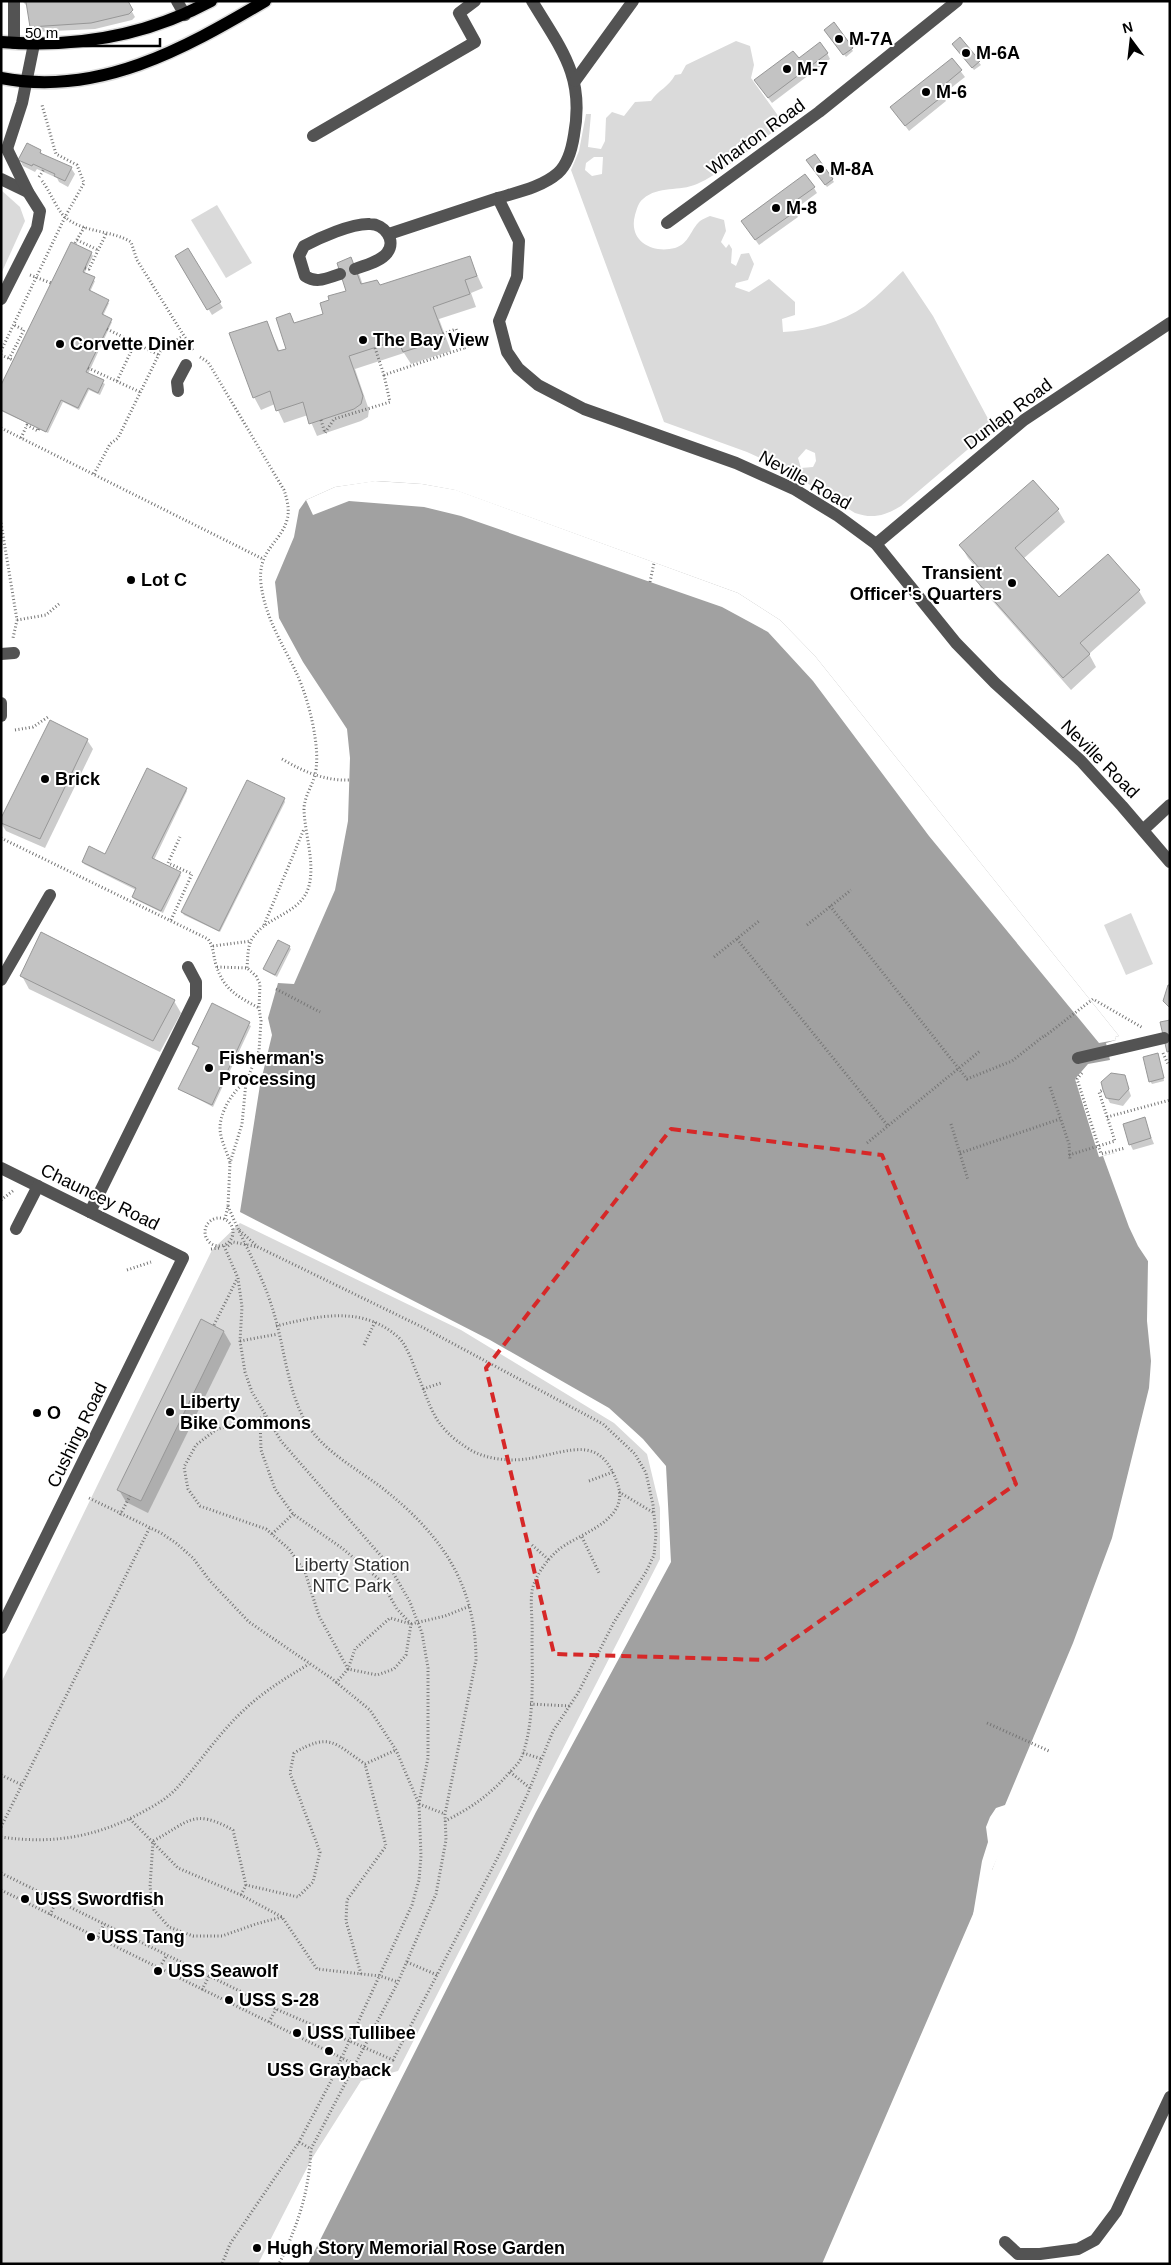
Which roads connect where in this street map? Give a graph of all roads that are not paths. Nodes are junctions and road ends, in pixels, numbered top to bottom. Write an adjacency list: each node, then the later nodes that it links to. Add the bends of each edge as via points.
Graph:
1 (14, 1): 10 (street)
2 (177, 1): 9 (street)
3 (211, 1): 9 (main road)
4 (264, 1): 13 (main road, via 189,44 144,64 90,78)
5 (475, 1): 15 (street, via 459,13 475,42)
6 (532, 1): 14 (street, via 563,52)
7 (633, 1): 14 (street)
8 (957, 1): 20 (street, Wharton Road, via 819,112)
9 (185, 15): 11 (main road, via 103,39)
10 (8, 42): 11 (main road)
11 (34, 44): 13 (street)
12 (1, 78): 13 (main road)
13 (27, 81): 16 (street)
14 (575, 81): 19 (street, via 577,120 567,161 559,172 533,187)
15 (313, 136)
16 (4, 149): 18 (street)
17 (1, 179): 18 (street)
18 (28, 192): 24 (street, via 40,211 37,228)
19 (498, 198): 21 (street); 28 (street, Neville Road, via 519,241 518,277 499,321 507,352 518,368 550,393 584,409 736,463 794,489)
20 (667, 223)
21 (389, 234): 22 (street, via 391,244 386,254); 23 (street, via 372,224 362,224 304,246 299,256 305,276 310,280 320,281)
22 (355, 269)
23 (340, 274)
24 (1, 300)
25 (1170, 323): 28 (street, Dunlap Road, via 1024,420)
26 (186, 365): 27 (street, via 178,382)
27 (178, 391)
28 (876, 544): 32 (street, Neville Road, via 956,643 1081,761)
29 (1, 703): 30 (street)
30 (1, 716)
31 (1170, 805): 32 (street)
32 (1143, 830): 33 (street, Neville Road)
33 (1170, 862)
34 (50, 895): 36 (street)
35 (188, 967): 41 (street, via 196,982 196,997)
36 (1, 980)
37 (1161, 1038): 38 (street)
38 (1078, 1058)
39 (1, 1168): 40 (street, Chauncey Road)
40 (38, 1186): 41 (street, Chauncey Road); 42 (street)
41 (90, 1212): 43 (street, Chauncey Road)
42 (16, 1229)
43 (183, 1258): 44 (street, Cushing Road)
44 (1, 1628)
45 (1170, 2097): 46 (street, via 1116,2212 1095,2240 1078,2249 1040,2254 1018,2254)
46 (1005, 2242)

